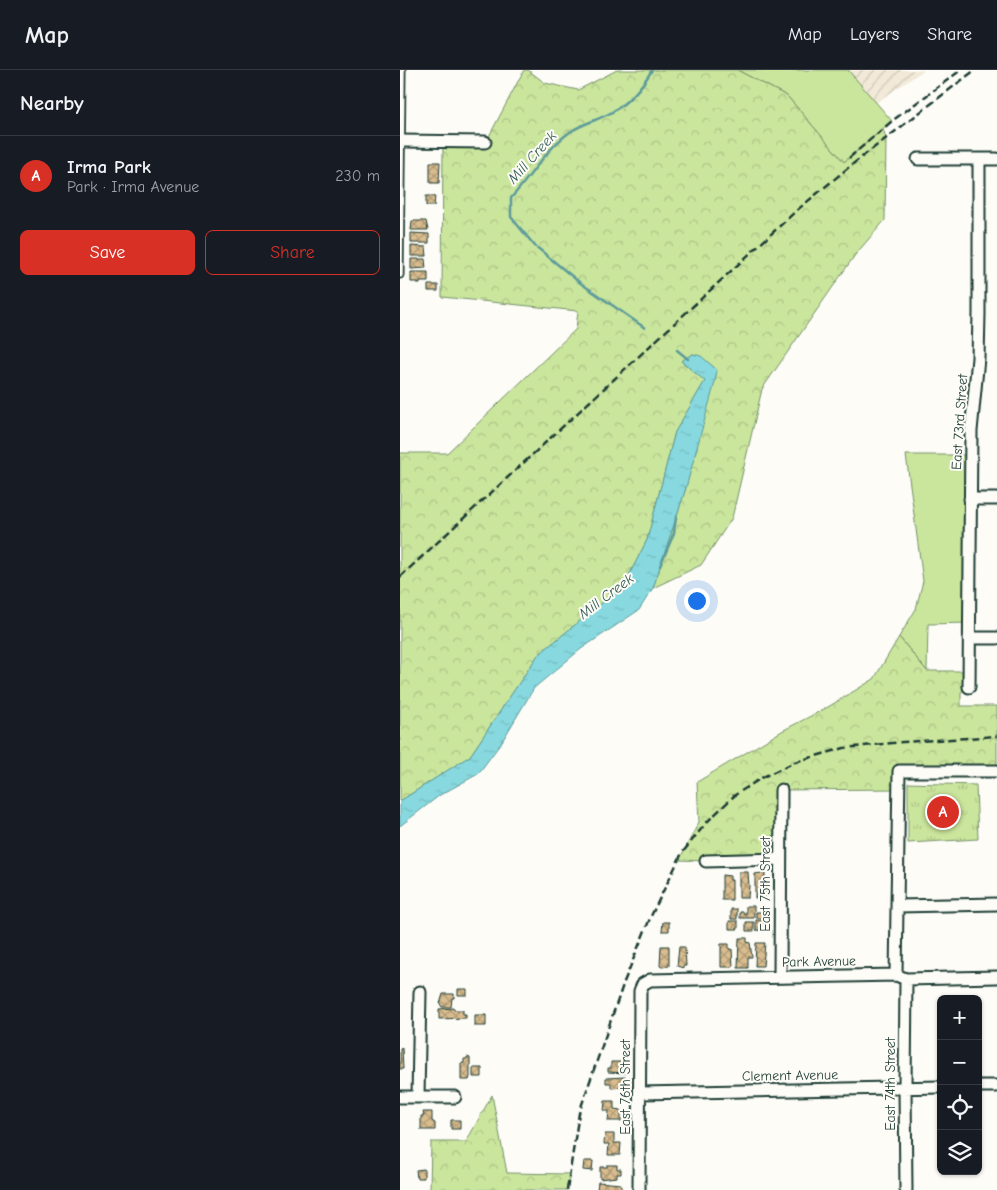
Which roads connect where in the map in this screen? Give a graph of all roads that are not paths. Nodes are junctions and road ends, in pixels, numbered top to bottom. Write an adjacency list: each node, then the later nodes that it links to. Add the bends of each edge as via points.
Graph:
1 (402, 70): 2 (lane)
2 (401, 141): 3 (street); 7 (lane)
3 (486, 142)
4 (918, 159): 5 (street)
5 (979, 159): 6 (street); 8 (street, East 73rd Street, via 978,358 971,431)
6 (997, 159)
7 (400, 275)
8 (970, 499): 9 (street); 10 (street, East 73rd Street)
9 (997, 499)
10 (969, 638): 11 (street); 12 (street, East 73rd Street)
11 (997, 638)
12 (969, 687)
13 (997, 771): 18 (street, East 74th Street, via 899,771)
14 (781, 790): 15 (street, East 75th Street)
15 (780, 859): 16 (street); 19 (street, East 75th Street)
16 (706, 861)
17 (997, 904): 18 (street)
18 (898, 906): 20 (street, East 74th Street)
19 (780, 977): 20 (street, Park Avenue); 22 (street, Park Avenue, via 650,980)
20 (901, 977): 21 (street, Park Avenue); 26 (street, East 74th Street)
21 (997, 977)
22 (643, 984): 28 (street, East 76th Street, via 640,991)
23 (420, 992): 30 (street)
24 (982, 1086): 25 (street)
25 (997, 1086)
26 (905, 1087): 27 (street, Clement Avenue); 28 (street, Clement Avenue); 33 (street, East 74th Street)
27 (937, 1087)
28 (640, 1093): 32 (street, East 76th Street)
29 (400, 1097): 30 (street)
30 (418, 1097): 31 (street)
31 (455, 1097)
32 (639, 1190)
33 (906, 1190)

